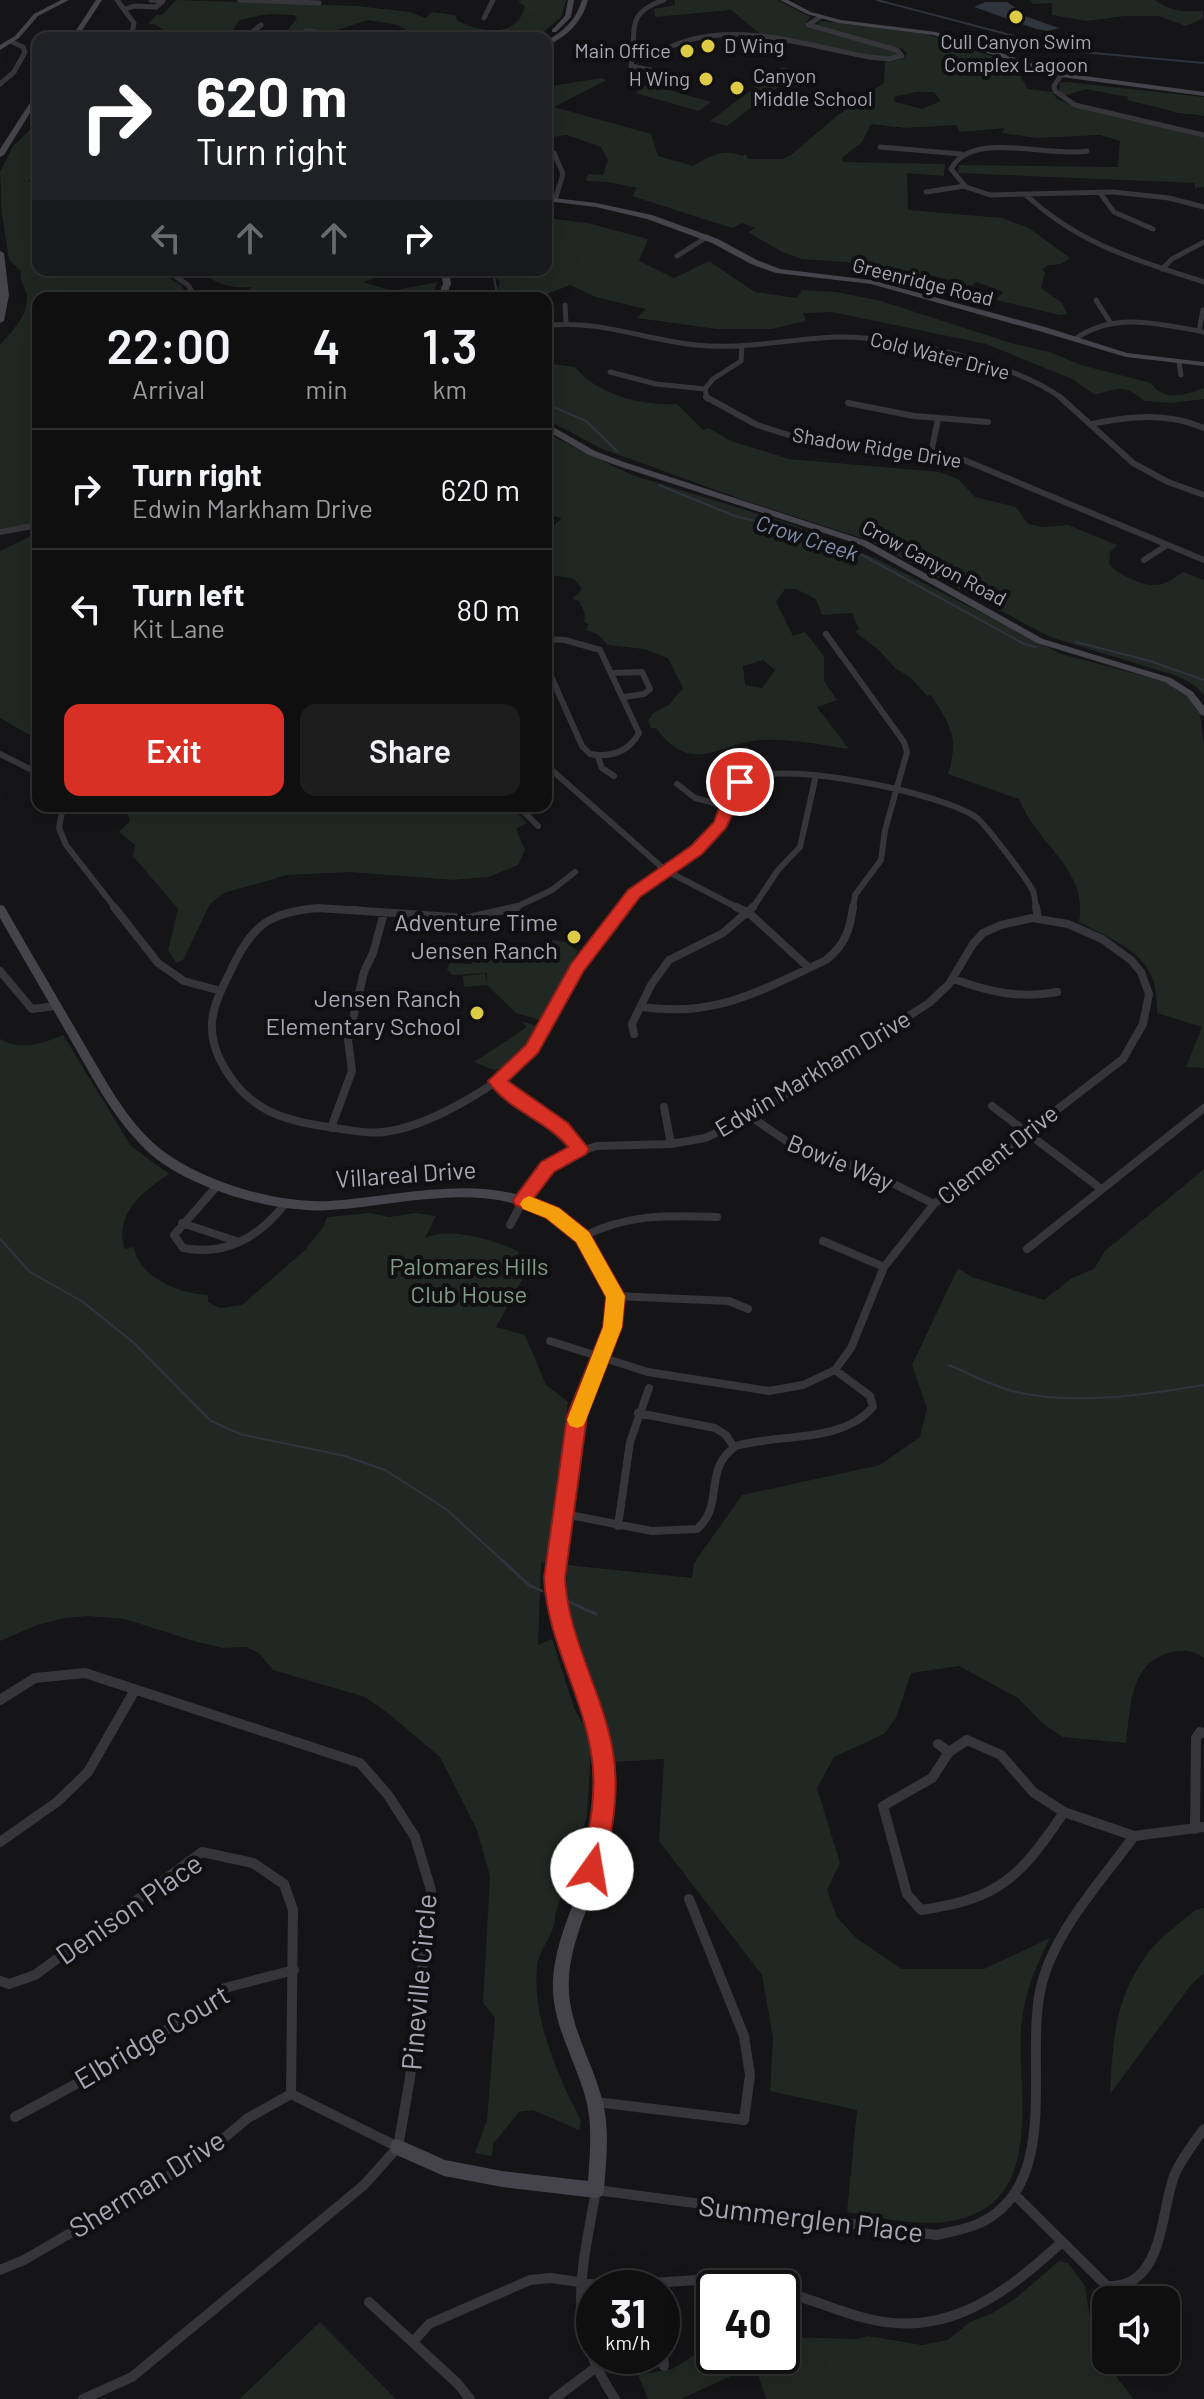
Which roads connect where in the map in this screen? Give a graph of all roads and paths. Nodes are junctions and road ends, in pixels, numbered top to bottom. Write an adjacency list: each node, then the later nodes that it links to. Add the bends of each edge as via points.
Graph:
1 (66, 0): 22 (street, via 36,15)
2 (99, 0): 17 (street)
3 (117, 0): 13 (street)
4 (128, 0): 13 (street)
5 (151, 0): 13 (street, via 163,1 156,7)
6 (239, 0): 12 (street)
7 (493, 0): 15 (street)
8 (574, 0): 20 (street)
9 (585, 0): 21 (street, via 574,24)
10 (664, 0): 25 (street, via 643,7 634,19 631,66)
11 (783, 0): 14 (street)
12 (319, 3)
13 (128, 8): 18 (street)
14 (820, 17): 24 (street, via 808,25 897,50 902,56 888,59 803,48 731,32 693,36); 26 (street, via 934,33)
15 (484, 18)
16 (261, 25): 19 (street)
17 (78, 32)
18 (132, 32)
19 (252, 32)
20 (551, 32)
21 (552, 40)
22 (10, 43): 23 (street); 27 (street, via 25,52)
23 (0, 48)
24 (664, 50)
25 (651, 70)
26 (1061, 75): 28 (street); 30 (street, via 1055,91 1075,105)
27 (0, 84)
28 (1204, 94)
29 (32, 104): 35 (street)
30 (1204, 135)
31 (880, 147): 34 (street)
32 (1087, 151): 34 (street, via 1043,153 1000,147)
33 (554, 153): 40 (street, via 563,174)
34 (961, 154): 36 (street, via 951,169)
35 (0, 155)
36 (965, 186): 37 (street); 39 (street, via 997,196)
37 (926, 192)
38 (1100, 193): 39 (street); 42 (street); 43 (street, via 1108,207)
39 (1026, 195): 48 (street, via 1087,241)
40 (552, 198)
41 (552, 200): 44 (street, Greenridge Road, via 638,214)
42 (1204, 207)
43 (1153, 229)
44 (707, 237): 47 (street); 60 (street, Greenridge Road, via 773,269 871,282)
45 (1204, 242): 48 (street)
46 (0, 253): 55 (street, via 5,284)
47 (677, 256)
48 (1162, 269): 50 (street)
49 (175, 276): 51 (street)
50 (1204, 282)
51 (192, 292)
52 (1096, 300): 56 (street)
53 (565, 305): 57 (street)
54 (1203, 310): 59 (street)
55 (0, 321)
56 (1110, 322): 59 (street); 60 (street)
57 (566, 323): 58 (street, Cold Water Drive); 61 (street, Cold Water Drive, via 603,325 667,342)
58 (552, 325)
59 (1201, 332)
60 (1075, 339): 62 (street, Greenridge Road, via 1135,357)
61 (742, 346): 66 (street, via 741,361); 70 (street, Cold Water Drive, via 838,337 884,340 1033,381 1062,397)
62 (1179, 362): 63 (street, Greenridge Road); 65 (street)
63 (1204, 364)
64 (610, 372): 66 (street)
65 (1181, 375)
66 (705, 389): 73 (street, Shadow Ridge Drive, via 715,405 783,434)
67 (848, 403): 68 (street)
68 (938, 419): 69 (street); 73 (street)
69 (988, 422)
70 (1091, 424): 71 (street, via 1151,414); 74 (street, Cold Water Drive, via 1144,470)
71 (1204, 428)
72 (552, 430): 85 (street, Crow Canyon Road, via 621,464 864,543 1040,641 1168,680 1190,694)
73 (931, 453): 77 (street, Shadow Ridge Drive, via 975,464)
74 (1204, 495)
75 (32, 526): 76 (street)
76 (0, 532)
77 (1167, 545): 78 (street); 79 (street, Shadow Ridge Drive)
78 (1144, 560)
79 (1204, 560)
80 (826, 634): 93 (street, via 904,742 906,764)
81 (552, 637): 82 (street, via 600,650)
82 (613, 673): 84 (street); 84 (street, via 642,672 650,689)
83 (552, 686): 87 (street, via 582,746)
84 (624, 697): 87 (street, via 637,740 611,756)
85 (1204, 713)
86 (0, 754): 88 (street)
87 (598, 757): 91 (street, via 602,768)
88 (32, 770)
89 (552, 771): 98 (street)
90 (816, 775): 93 (street); 94 (street, via 781,770 747,776 734,788); 101 (street, via 803,841)
91 (614, 776)
92 (677, 784): 94 (street, via 695,798)
93 (897, 792): 103 (street, via 950,805 977,818 1033,891); 104 (street, via 881,860 855,895 846,942)
94 (729, 807): 98 (street, via 721,824 696,850)
95 (62, 812): 107 (street, via 59,828 66,845 158,963 184,981)
96 (524, 812): 97 (street)
97 (538, 826)
98 (665, 870): 101 (street); 112 (street, via 618,913 576,968 532,1049)
99 (575, 872): 100 (street, via 513,909 491,916)
100 (384, 913): 107 (street, via 305,908 277,914 252,931); 117 (street, via 348,1040 352,1071)
101 (749, 913): 104 (street); 110 (street, via 723,933 669,960)
102 (2, 917): 109 (street, Villareal Drive)
103 (1038, 918): 106 (street, Edwin Markham Drive, via 1004,923 978,937); 118 (street, Clement Drive, via 1079,929 1118,948 1140,968 1149,988 1149,1006 1123,1059)
104 (809, 968): 110 (street, via 735,1002 675,1012)
105 (0, 971): 109 (street, via 32,1009)
106 (954, 979): 108 (street, via 1017,998); 116 (street, Edwin Markham Drive, via 929,1003)
107 (221, 991): 117 (street, via 212,1026 216,1051 238,1091 273,1116)
108 (1057, 992)
109 (56, 1006): 121 (street, Villareal Drive, via 133,1131 174,1165)
110 (642, 1007): 111 (street, via 632,1024)
111 (634, 1034)
112 (497, 1081): 117 (street, via 427,1119 391,1131); 120 (street, via 562,1127)
113 (992, 1106): 118 (street)
114 (664, 1107): 119 (street)
115 (1204, 1108): 122 (street)
116 (751, 1117): 119 (street, Edwin Markham Drive, via 705,1138); 125 (street, Bowie Way, via 804,1152 885,1179)
117 (331, 1128)
118 (1026, 1131): 122 (street); 125 (street, Clement Drive)
119 (671, 1144): 120 (street, Edwin Markham Drive)
120 (580, 1149): 123 (street, Edwin Markham Drive, via 548,1167)
121 (217, 1186): 124 (street, Villareal Drive); 127 (street)
122 (1100, 1188): 132 (street)
123 (522, 1200): 124 (street, Villareal Drive, via 473,1192 325,1206); 128 (street, Edwin Markham Drive); 129 (street, Villareal Drive, via 552,1213)
124 (285, 1204): 131 (street, via 274,1219)
125 (934, 1204): 133 (street, Clement Drive)
126 (717, 1217): 129 (street, via 633,1216)
127 (182, 1223): 131 (street); 131 (street, via 174,1235 183,1248 208,1253)
128 (510, 1225)
129 (582, 1237): 134 (street, Villareal Drive)
130 (823, 1241): 133 (street)
131 (239, 1242)
132 (1027, 1249)
133 (884, 1267): 138 (street, Clement Drive, via 851,1348)
134 (615, 1296): 135 (street, via 729,1301); 137 (street, via 613,1327)
135 (748, 1309)
136 (550, 1341): 137 (street)
137 (602, 1360): 138 (street, via 769,1391 803,1385); 142 (street, via 577,1416)
138 (835, 1370): 141 (street, via 870,1396 873,1407 860,1422)
139 (649, 1388): 140 (street)
140 (638, 1413): 141 (street, via 715,1428); 143 (street)
141 (734, 1447): 143 (street, via 715,1470 708,1518 698,1529 683,1533)
142 (564, 1514): 143 (street); 157 (street, via 554,1578 556,1603 595,1722 605,1781 599,1850 560,1979 572,2038)
143 (618, 1526)
144 (135, 1690): 145 (street, Pineville Circle, via 85,1673 35,1678); 152 (street, via 88,1772 57,1802); 160 (street, Pineville Circle, via 360,1763 415,1837 431,1890)
145 (0, 1700)
146 (1204, 1733): 150 (street, via 1196,1738)
147 (938, 1744): 148 (street)
148 (949, 1752): 149 (street, via 967,1740 1001,1755 1033,1792); 149 (street, via 932,1778 883,1806 907,1894 921,1910 958,1907 1004,1887 1034,1856)
149 (1064, 1812): 151 (street)
150 (1200, 1828): 151 (street)
151 (1134, 1836): 162 (street, via 1068,1932 1041,1983 1034,2017 1034,2137 1028,2170)
152 (0, 1842)
153 (689, 1899): 157 (street, via 744,2036 750,2075 744,2120)
154 (294, 1970): 155 (street, Denison Place, via 293,1910 284,1884 253,1863 202,1852 35,1975 9,1984); 156 (street, Denison Place); 158 (street, Elbridge Court, via 225,1988 137,2051)
155 (0, 1981)
156 (291, 2094): 160 (street); 164 (street, Sherman Drive, via 248,2118 200,2158)
157 (595, 2101): 161 (street)
158 (15, 2117)
159 (1204, 2129): 163 (street, via 1176,2173 1151,2260 1134,2285 1120,2290 1107,2286)
160 (398, 2147): 161 (street, via 444,2168); 172 (street, via 364,2185 132,2377)
161 (596, 2190): 162 (street, Summerglen Place, via 937,2235 991,2218); 165 (street)
162 (1014, 2194): 163 (street)
163 (1062, 2242): 167 (street, via 983,2307 922,2324 875,2321)
164 (0, 2270)
165 (585, 2270)
166 (576, 2283): 169 (street, via 530,2280 429,2324)
167 (800, 2298)
168 (369, 2302): 169 (street)
169 (413, 2342): 173 (street)
170 (587, 2374): 174 (street)
171 (599, 2374): 175 (street)
172 (83, 2399)
173 (470, 2399)
174 (554, 2399)
175 (615, 2399)

